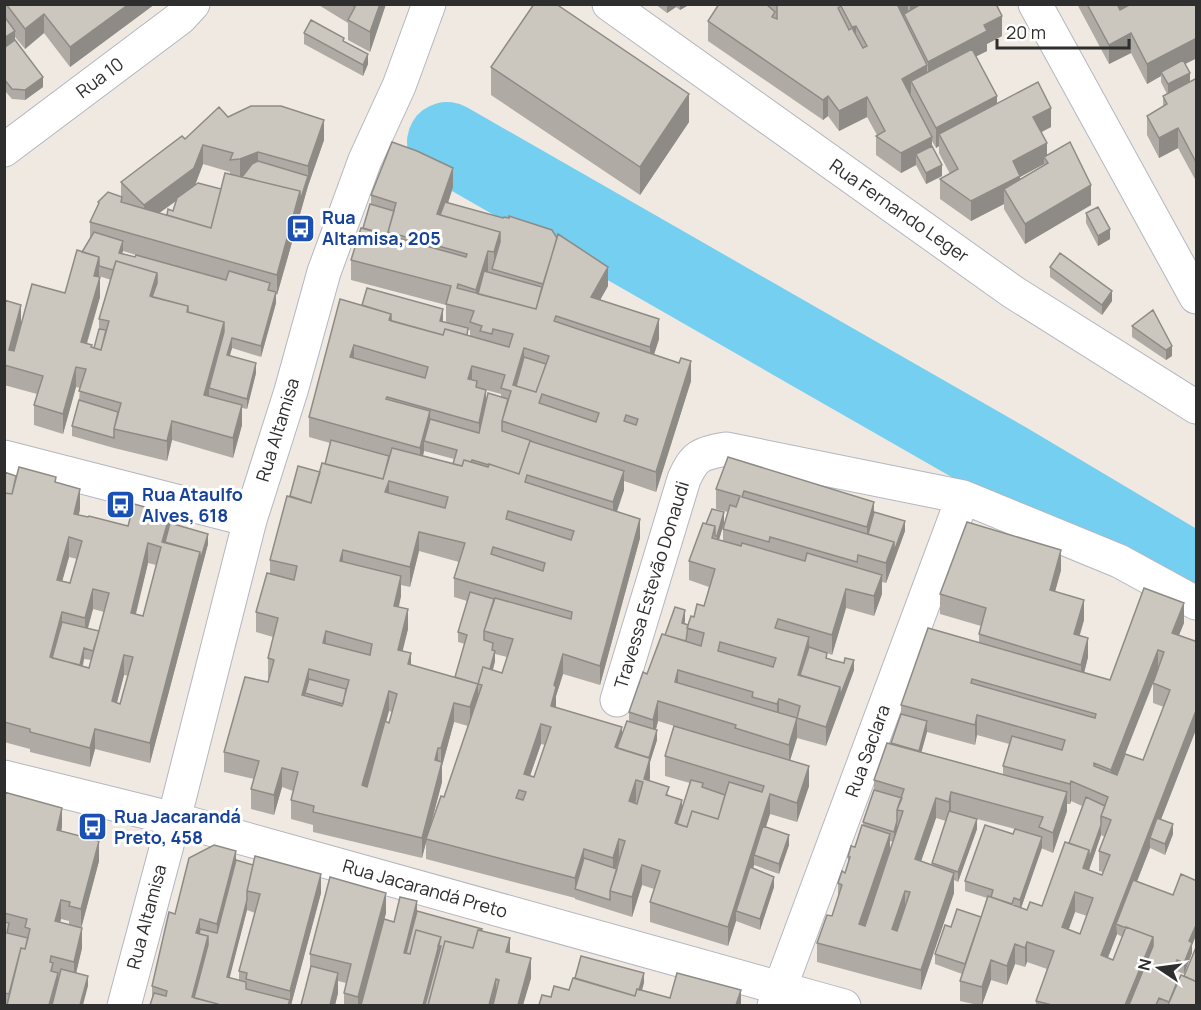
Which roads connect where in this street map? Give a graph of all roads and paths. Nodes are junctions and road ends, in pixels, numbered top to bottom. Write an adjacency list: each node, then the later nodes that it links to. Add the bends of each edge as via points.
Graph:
1 (193, 4): 5 (street, Rua 10, via 180,18)
2 (429, 4): 10 (street, Rua Altamisa, via 324,272)
3 (609, 4): 7 (street, Rua Fernando Leger, via 1013,292)
4 (1035, 4): 6 (street)
5 (5, 149)
6 (1197, 297)
7 (1197, 407)
8 (4, 457): 10 (street)
9 (963, 497): 11 (street, Travessa Estevão Donaudi, via 1119,561); 12 (street, Travessa Estevão Donaudi, via 726,449 705,453 692,462 684,479); 15 (street, Rua Saclara)
10 (250, 520): 14 (street, Rua Altamisa)
11 (1197, 603)
12 (617, 700)
13 (4, 777): 14 (street, Rua Jacarandá Preto)
14 (174, 819): 15 (street, Rua Jacarandá Preto); 16 (street, Rua Altamisa)
15 (777, 997): 17 (street, Rua Jacarandá Preto)
16 (123, 1005)
17 (844, 1005)

